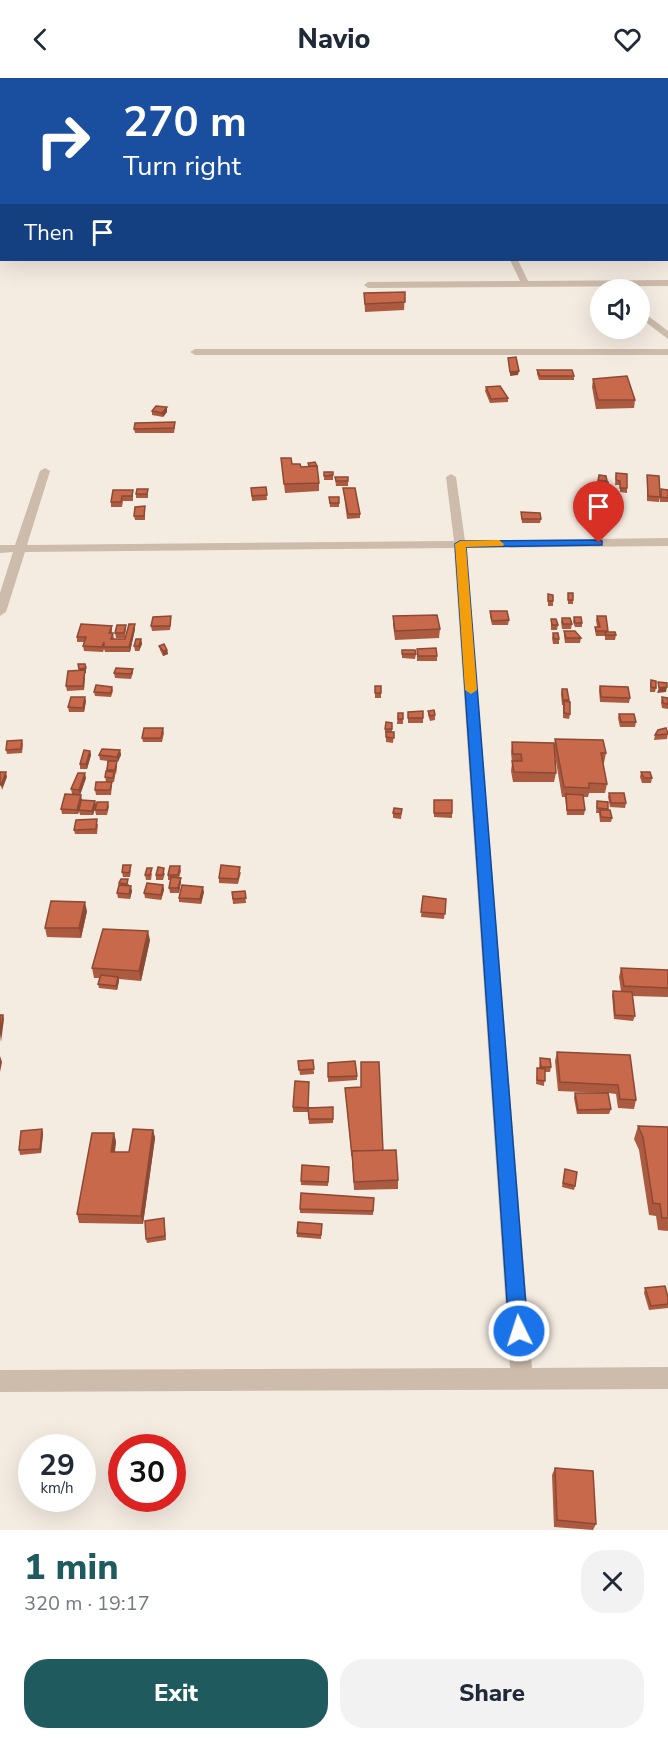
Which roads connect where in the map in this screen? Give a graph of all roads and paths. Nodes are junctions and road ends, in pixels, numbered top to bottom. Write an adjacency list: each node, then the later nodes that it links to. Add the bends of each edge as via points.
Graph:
1 (514, 261): 3 (street)
2 (668, 283): 4 (street)
3 (525, 284): 5 (street); 6 (street)
4 (650, 284)
5 (368, 285)
6 (590, 285)
7 (650, 321): 8 (street)
8 (668, 336)
9 (195, 352): 10 (street)
10 (668, 352)
11 (45, 471): 15 (street)
12 (451, 477): 14 (street)
13 (668, 542): 14 (street)
14 (460, 544): 15 (street); 19 (street)
15 (21, 548): 16 (street); 17 (street)
16 (0, 549)
17 (0, 612)
18 (668, 1378): 19 (street)
19 (522, 1379): 20 (street)
20 (0, 1382)

